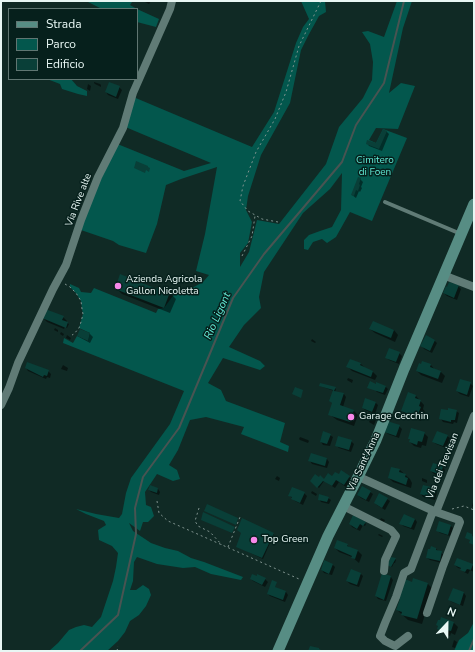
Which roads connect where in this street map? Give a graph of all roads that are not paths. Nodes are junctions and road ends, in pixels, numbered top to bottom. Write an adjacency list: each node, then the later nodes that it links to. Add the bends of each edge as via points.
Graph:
1 (172, 1): 7 (street, Via Rive alte, via 133,93 123,128 98,177 66,265 18,363)
2 (385, 202): 4 (lane)
3 (474, 204): 4 (main road, Via Sant'Anna)
4 (461, 234): 5 (main road, Via Sant'Anna)
5 (443, 275): 6 (street); 9 (main road, Via Sant'Anna)
6 (474, 286)
7 (1, 405)
8 (474, 416): 11 (street, Via dei Trevisan)
9 (359, 477): 10 (main road, Via Sant'Anna); 11 (street, Via dei Trevisan)
10 (343, 506): 12 (street, via 391,530 396,536 385,560); 15 (main road, Via Sant'Anna)
11 (436, 512): 13 (street, via 460,522); 14 (street, via 411,570 404,573 380,636 395,646)
12 (384, 571)
13 (427, 613)
14 (408, 636)
15 (278, 651)

